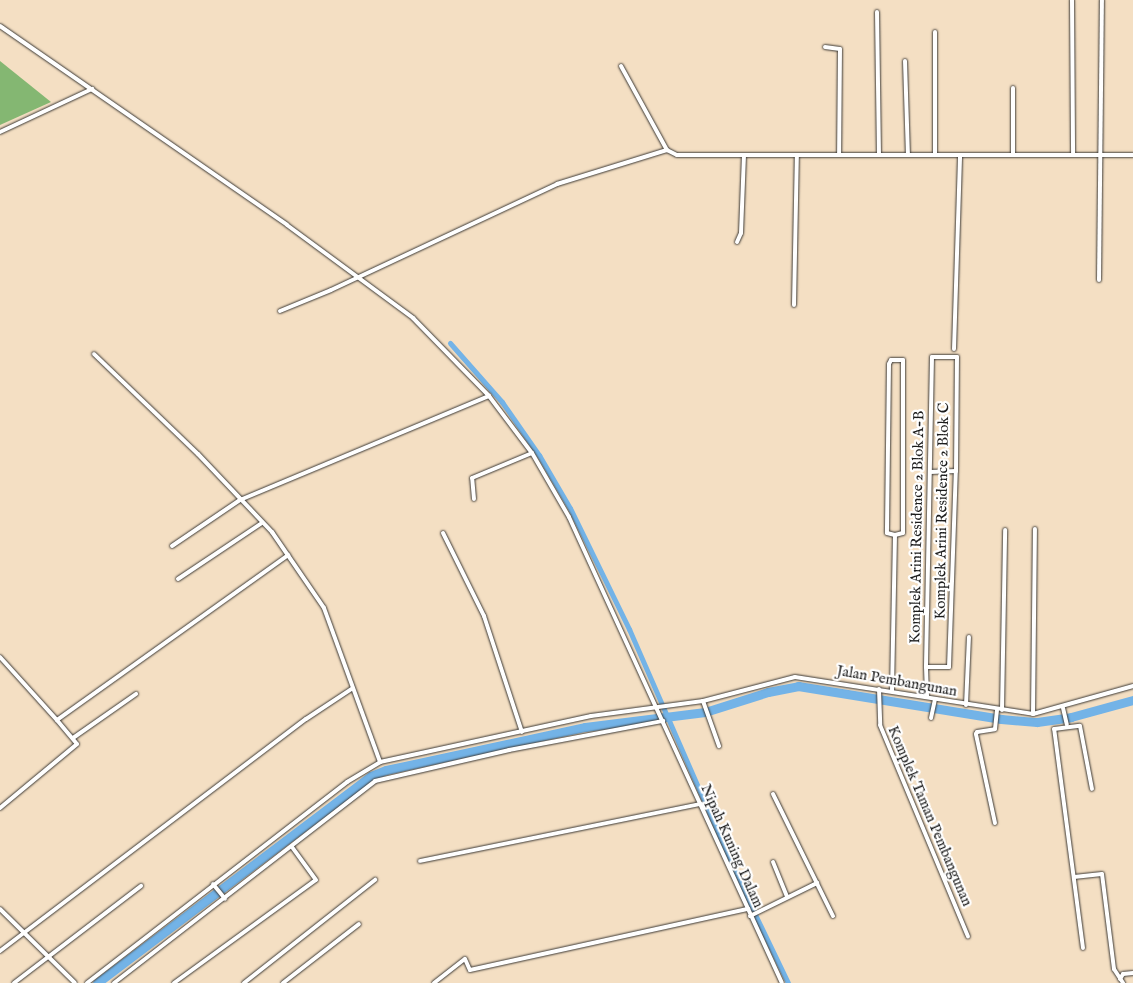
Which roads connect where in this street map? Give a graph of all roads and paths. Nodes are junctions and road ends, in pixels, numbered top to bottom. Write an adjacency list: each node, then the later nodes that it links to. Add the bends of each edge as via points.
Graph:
1 (1072, 0): 15 (street)
2 (1102, 0): 16 (street)
3 (877, 12): 20 (street)
4 (0, 26): 10 (street, Nipah Kuning Dalam)
5 (935, 32): 22 (street)
6 (825, 47): 19 (street, via 840,49)
7 (905, 61): 21 (street)
8 (621, 66): 12 (street)
9 (1013, 88): 14 (street)
10 (92, 89): 11 (street); 25 (street, Nipah Kuning Dalam)
11 (0, 132)
12 (667, 150): 17 (street, via 676,155); 25 (street, via 557,184)
13 (960, 154): 14 (street); 22 (street); 29 (street)
14 (1013, 154): 15 (street)
15 (1073, 154): 16 (street)
16 (1098, 154): 23 (street); 26 (street)
17 (744, 155): 18 (street); 24 (street, via 741,233)
18 (797, 155): 19 (street); 27 (street)
19 (840, 155): 20 (street)
20 (879, 155): 21 (street)
21 (908, 155): 22 (street)
22 (935, 155)
23 (1133, 155)
24 (737, 242)
25 (357, 276): 28 (street); 32 (street, Nipah Kuning Dalam, via 431,334)
26 (1099, 280)
27 (794, 305)
28 (280, 311)
29 (954, 348)
30 (94, 354): 37 (street, via 198,454)
31 (932, 357): 34 (street, Komplek Arini Residence 2 Blok A-B); 35 (street, Komplek Arini Residence 2 Blok C, via 956,357)
32 (489, 396): 33 (street, Nipah Kuning Dalam); 37 (street)
33 (532, 453): 36 (street, via 472,478); 58 (street, Nipah Kuning Dalam, via 569,517)
34 (930, 472): 35 (street); 48 (street, Komplek Arini Residence 2 Blok A-B)
35 (956, 472): 48 (street, Komplek Arini Residence 2 Blok C, via 949,667)
36 (474, 499)
37 (240, 500): 38 (street); 43 (street)
38 (262, 522): 44 (street); 45 (street)
39 (1035, 529): 61 (street)
40 (1005, 530): 59 (street)
41 (443, 533): 66 (street, via 484,616)
42 (895, 535): 42 (street, via 887,533 889,364 891,360 905,360 902,533); 52 (street)
43 (172, 546)
44 (288, 556): 50 (street, via 324,608); 63 (street)
45 (178, 579)
46 (969, 637): 57 (street)
47 (0, 657): 63 (street)
48 (926, 667): 54 (street, Komplek Arini Residence 2 Blok A-B)
49 (1133, 686): 60 (street, Jalan Pembangunan)
50 (354, 688): 69 (street); 90 (street, via 306,719)
51 (879, 691): 52 (street, Jalan Pembangunan); 56 (street, Jalan Pembangunan, via 795,677); 91 (street, Komplek Taman Pembangunan, via 880,724)
52 (892, 691): 54 (street, Jalan Pembangunan)
53 (136, 694): 67 (street)
54 (927, 697): 55 (street, Jalan Pembangunan)
55 (935, 699): 57 (street, Jalan Pembangunan); 62 (street)
56 (703, 701): 58 (street, Jalan Pembangunan); 68 (street)
57 (966, 705): 59 (street, Jalan Pembangunan)
58 (658, 708): 64 (street, Nipah Kuning Dalam); 66 (street, Jalan Pembangunan, via 591,716)
59 (999, 710): 61 (street, Jalan Pembangunan); 74 (street, via 995,729 976,734)
60 (1063, 710): 61 (street, Jalan Pembangunan); 65 (street)
61 (1033, 714)
62 (931, 718)
63 (57, 720): 67 (street)
64 (662, 720): 72 (street, Nipah Kuning Dalam); 75 (street, via 375,781)
65 (1067, 723): 70 (street, via 1080,726); 78 (street, via 1054,729)
66 (522, 732): 69 (street, Jalan Pembangunan)
67 (73, 738): 73 (street, via 77,743 74,746)
68 (719, 746)
69 (380, 762): 81 (street, Jalan Pembangunan, via 347,782)
70 (1092, 788)
71 (774, 794): 80 (street)
72 (701, 804): 76 (street); 85 (street, Nipah Kuning Dalam)
73 (0, 808)
74 (995, 823)
75 (292, 847): 84 (street); 101 (street, via 316,880)
76 (420, 861)
77 (773, 862): 83 (street)
78 (1074, 877): 92 (street); 96 (street, via 1102,874 1114,969)
79 (375, 880): 102 (street)
80 (817, 883): 83 (street); 88 (street)
81 (213, 884): 84 (street); 99 (street, Jalan Pembangunan)
82 (141, 886): 94 (street)
83 (787, 896): 87 (street, via 784,901)
84 (225, 898): 100 (street)
85 (748, 909): 87 (street, Nipah Kuning Dalam); 104 (street, via 470,970 465,959)
86 (0, 910): 90 (street)
87 (751, 915): 105 (street, Nipah Kuning Dalam)
88 (833, 916)
89 (360, 924): 103 (street)
90 (26, 932): 93 (street); 94 (street)
91 (968, 936)
92 (1083, 948)
93 (0, 951)
94 (48, 956): 97 (street); 98 (street)
95 (1133, 973): 96 (street, via 1123,974)
96 (1122, 981)
97 (73, 982)
98 (14, 983)
99 (86, 983)
100 (114, 983)
101 (174, 983)
102 (244, 983)
103 (283, 983)
104 (434, 983)
105 (782, 983)

